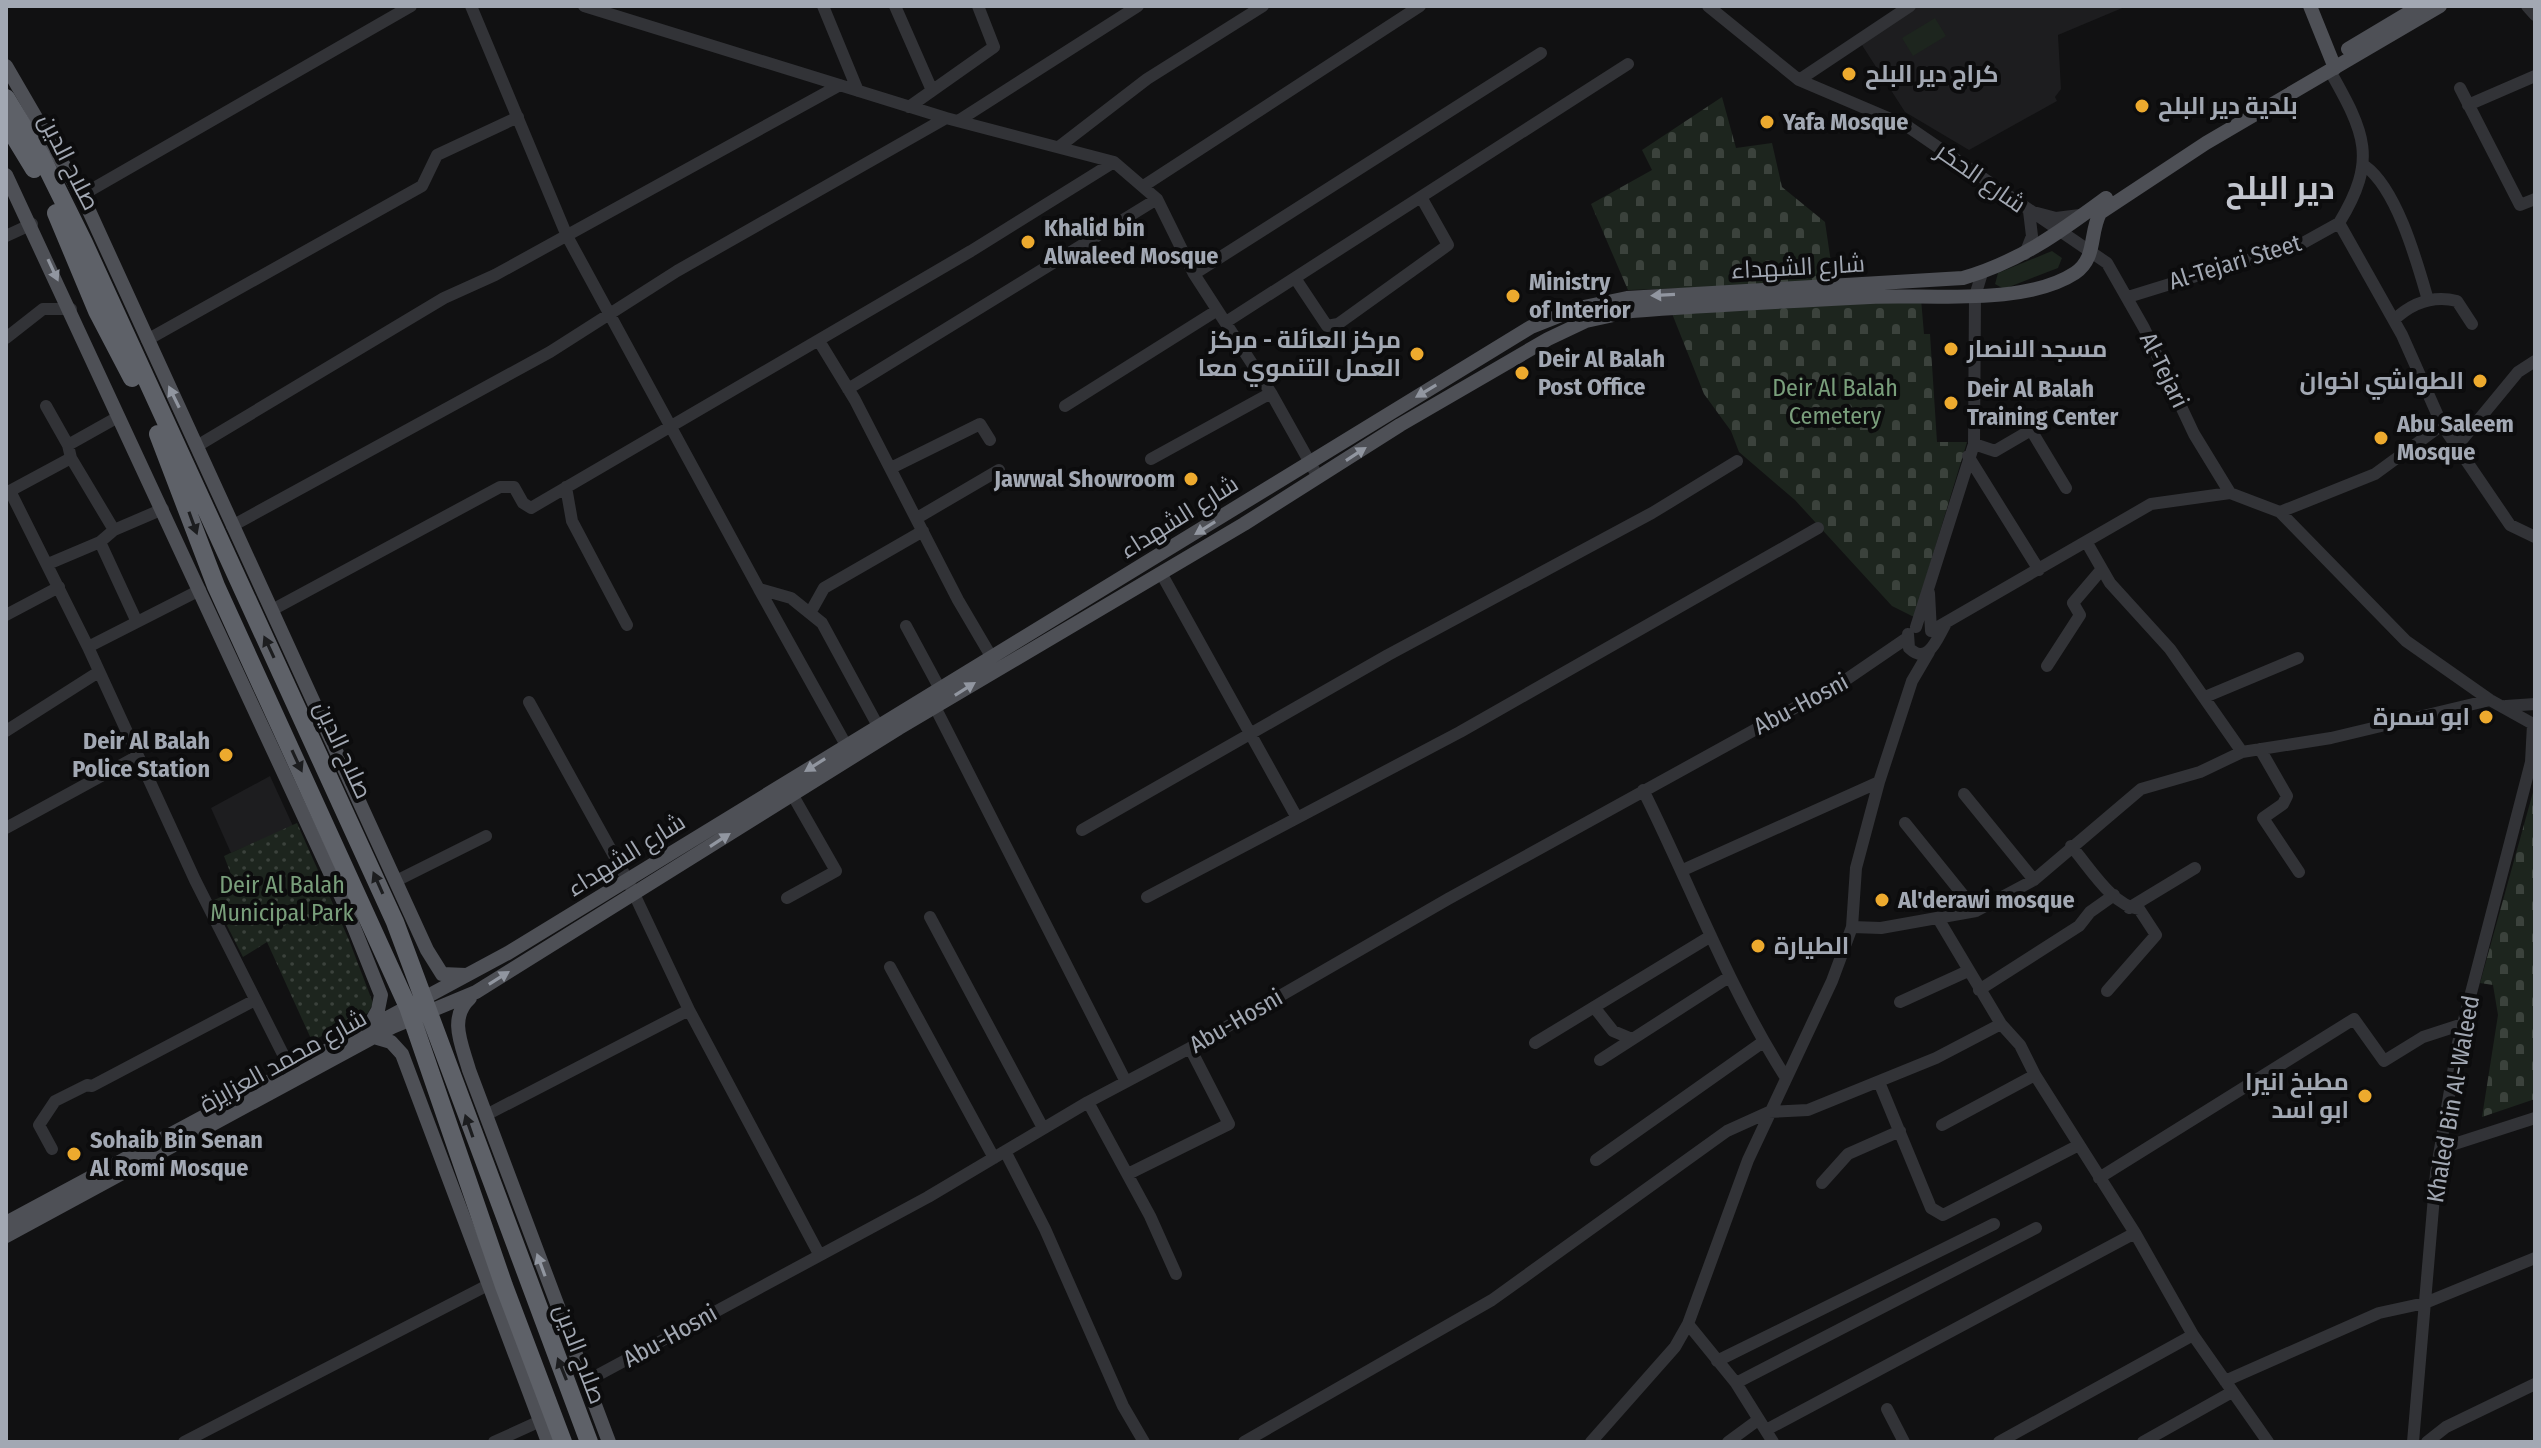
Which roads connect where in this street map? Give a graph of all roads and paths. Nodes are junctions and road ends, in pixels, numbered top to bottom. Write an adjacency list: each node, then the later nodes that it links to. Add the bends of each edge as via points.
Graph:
1 (411, 6): 39 (street)
2 (471, 6): 31 (street)
3 (584, 6): 24 (street)
4 (823, 6): 27 (street)
5 (895, 6): 25 (street)
6 (978, 6): 25 (street, via 994,47)
7 (1138, 6): 32 (street)
8 (1263, 6): 34 (street, via 1147,79)
9 (1420, 6): 38 (street)
10 (1708, 6): 23 (street, شارع الحكر)
11 (1910, 6): 23 (street)
12 (2310, 6): 19 (main road)
13 (2319, 6): 19 (main road)
14 (2420, 6): 19 (main road, شارع الشهداء)
15 (2440, 6): 19 (main road, شارع الشهداء)
16 (2527, 6): 17 (street)
17 (2535, 15)
18 (1541, 53): 53 (street)
19 (2336, 63): 36 (street); 43 (main road, شارع الشهداء, via 2166,157); 51 (main road, شارع الشهداء, via 2100,213)
20 (1628, 64): 40 (street)
21 (6, 66): 39 (main road)
22 (2535, 76): 29 (street)
23 (1799, 80): 44 (street, شارع الحكر, via 1907,126)
24 (840, 85): 27 (street); 49 (street)
25 (931, 88): 30 (street)
26 (2460, 88): 29 (street)
27 (858, 91): 30 (street)
28 (6, 98): 141 (highway, صلاح الدين, one-way to 28, via 84,243)
29 (2468, 105): 42 (street, via 2520,205)
30 (909, 107): 32 (street)
31 (518, 117): 49 (street); 65 (street, via 437,155 422,186)
32 (952, 119): 34 (street); 60 (street)
33 (6, 123): 177 (highway, صلاح الدين, one-way to 177, via 32,163 97,311 145,403 216,586)
34 (1060, 146): 35 (street)
35 (1114, 162): 38 (street); 66 (street)
36 (2365, 166): 45 (street); 57 (street, via 2376,174 2416,256)
37 (6, 175): 46 (main road)
38 (1145, 185): 41 (street)
39 (82, 195): 65 (main road)
40 (1421, 197): 54 (street); 54 (street, via 1448,245 1338,324 1327,326)
41 (1157, 199): 53 (street); 68 (street)
42 (2535, 199)
43 (2090, 210): 44 (street, via 2056,218); 47 (main road, شارع الشهداء)
44 (2029, 211): 47 (street, شارع الحكر); 50 (street, via 2032,236)
45 (2339, 223): 56 (street, Al-Tejari Steet, via 2303,243); 61 (street)
46 (32, 224): 48 (street); 58 (main road, one-way to 58)
47 (2060, 234): 50 (main road, شارع الشهداء); 51 (street, شارع الحكر)
48 (6, 236)
49 (567, 236): 60 (street); 77 (street, via 444,298)
50 (2025, 254): 52 (main road, شارع الشهداء)
51 (2091, 254): 55 (main road, شارع الشهداء, via 2071,275 2020,292); 56 (street, Al-Tejari, via 2112,269)
52 (1982, 273): 55 (street); 83 (main road, شارع الشهداء, one-way to 83, via 1930,282 1627,298 1579,308 1531,327)
53 (1194, 274): 59 (street)
54 (1295, 278): 62 (street)
55 (1975, 296): 79 (street); 86 (main road, شارع الشهداء, one-way to 55, via 1586,321 1632,311 1745,303)
56 (2128, 297): 90 (street, Al-Tejari, via 2194,434)
57 (2428, 300): 61 (street); 63 (street, via 2457,301)
58 (71, 309): 64 (street, via 43,309); 72 (main road)
59 (1216, 311): 62 (street); 71 (street)
60 (607, 315): 74 (street); 94 (street, via 495,383)
61 (2394, 320): 73 (street)
62 (1226, 322): 69 (street)
63 (2472, 324)
64 (6, 338)
65 (147, 340): 77 (main road, one-way to 65)
66 (819, 341): 68 (street); 74 (street)
67 (2535, 361): 78 (street, via 2518,372)
68 (848, 389): 84 (street)
69 (1271, 393): 81 (street); 83 (street)
70 (46, 406): 76 (street)
71 (1065, 406)
72 (118, 417): 76 (street); 91 (main road)
73 (2442, 425): 78 (street); 92 (street, via 2375,474)
74 (672, 426): 87 (street); 106 (street)
75 (990, 440): 84 (street, via 980,424)
76 (68, 445): 80 (street)
77 (197, 446): 94 (main road)
78 (2457, 446): 98 (street, via 2510,525)
79 (1971, 450): 88 (street, via 1995,451 2031,430); 103 (street); 108 (street)
80 (71, 458): 89 (street); 96 (street)
81 (1151, 459)
82 (1737, 461): 134 (street)
83 (1309, 462): 86 (street); 120 (main road, شارع الشهداء, one-way to 120)
84 (891, 468): 93 (street)
85 (999, 470): 93 (street)
86 (1318, 477): 104 (main road, شارع الشهداء)
87 (566, 487): 109 (street, via 531,508 514,487 500,487); 113 (street, via 572,521)
88 (2066, 488)
89 (8, 492): 101 (street)
90 (2230, 493): 92 (street); 100 (street, via 2151,504)
91 (163, 509): 96 (street); 107 (main road)
92 (2280, 512): 126 (street, via 2406,641)
93 (917, 518): 97 (street)
94 (232, 526): 109 (main road)
95 (1818, 528): 146 (street, via 1460,732)
96 (114, 530): 99 (street)
97 (923, 531): 110 (street, via 824,588); 120 (street)
98 (2535, 537)
99 (100, 542): 101 (street); 112 (street)
100 (2087, 543): 102 (street); 103 (street)
101 (48, 564): 105 (street)
102 (2102, 569): 121 (street, via 2073,603 2080,615); 125 (street)
103 (2039, 570): 116 (street, via 1947,622)
104 (1161, 573): 120 (main road, شارع الشهداء); 134 (street)
105 (59, 587): 111 (street); 118 (street)
106 (759, 589): 110 (street, via 791,598); 136 (street)
107 (200, 590): 112 (street); 181 (main road, via 330,870 381,995)
108 (1929, 593): 115 (street, Abu-Hosni); 116 (street)
109 (272, 610): 145 (main road)
110 (810, 613): 132 (street, via 822,623)
111 (6, 615)
112 (136, 620): 118 (street)
113 (627, 625)
114 (906, 626): 124 (street)
115 (1916, 627): 116 (street); 117 (street, Abu-Hosni)
116 (1932, 641): 117 (street, via 1920,655); 123 (street)
117 (1909, 645): 123 (street); 142 (street, Abu-Hosni)
118 (88, 647): 122 (street)
119 (2298, 658): 125 (street)
120 (995, 663): 124 (main road, شارع الشهداء); 130 (main road, شارع الشهداء, one-way to 120)
121 (2047, 666)
122 (97, 673): 133 (street); 138 (street)
123 (1912, 681): 140 (street)
124 (940, 689): 132 (main road, شارع الشهداء)
125 (2205, 697): 137 (street)
126 (2490, 700): 128 (street); 135 (street, via 2331,738)
127 (529, 702): 157 (street)
128 (2506, 706): 129 (street); 131 (street)
129 (2535, 706): 131 (street, Khaled Bin Al-Waleed)
130 (935, 707): 136 (main road, شارع الشهداء); 190 (street)
131 (2534, 725): 139 (street, Khaled Bin Al-Waleed)
132 (878, 726): 136 (main road, شارع الشهداء)
133 (6, 731)
134 (1250, 734): 146 (street); 149 (street)
135 (2260, 749): 137 (street); 154 (street, via 2287,796 2263,818)
136 (850, 750): 143 (main road, شارع الشهداء); 157 (main road, شارع الشهداء, one-way to 157)
137 (2242, 752): 151 (street, via 2200,772 2141,789)
138 (136, 757): 148 (street); 174 (street)
139 (2533, 758): 180 (street, Khaled Bin Al-Waleed)
140 (1879, 782): 153 (street); 165 (street, via 1856,868)
141 (334, 787): 145 (highway); 177 (highway, صلاح الدين, one-way to 141)
142 (1643, 790): 153 (street); 185 (street, Abu-Hosni)
143 (792, 794): 157 (main road, شارع الشهداء, one-way to 143); 160 (street, via 836,871)
144 (1964, 794): 155 (street)
145 (359, 799): 156 (main road)
146 (1296, 816): 159 (street)
147 (1905, 823): 162 (street)
148 (6, 828)
149 (1082, 830)
150 (486, 836): 156 (street)
151 (2071, 846): 155 (street); 158 (street)
152 (2195, 868): 161 (street)
153 (1683, 870): 166 (street)
154 (2299, 872)
155 (2034, 880): 162 (street)
156 (396, 881): 169 (main road, via 439,972)
157 (629, 887): 169 (main road, شارع الشهداء); 173 (main road, شارع الشهداء, one-way to 157); 178 (street)
158 (2114, 895): 161 (street); 171 (street, via 2079,926)
159 (1147, 897)
160 (787, 898)
161 (2129, 908): 172 (street, via 2139,909 2156,935)
162 (1976, 911): 164 (street)
163 (930, 917): 197 (street)
164 (1939, 920): 165 (street); 168 (street)
165 (1852, 927): 189 (street)
166 (1711, 936): 170 (street); 176 (street)
167 (890, 967): 202 (street)
168 (1968, 971): 171 (street); 175 (street)
169 (471, 975): 177 (main road, شارع الشهداء)
170 (1729, 977): 182 (street); 183 (street)
171 (1979, 990): 179 (street)
172 (2107, 991)
173 (476, 992): 177 (main road, شارع الشهداء); 194 (main road, via 462,1005 457,1025)
174 (255, 1000): 187 (street); 201 (street, via 55,1101 39,1125)
175 (1900, 1002)
176 (1594, 1007): 182 (street, via 1613,1031); 184 (street)
177 (419, 1010): 181 (main road, شارع الشهداء); 215 (highway, صلاح الدين); 231 (highway, صلاح الدين, one-way to 177)
178 (689, 1010): 194 (street); 212 (street)
179 (2001, 1024): 188 (street, via 2020,1045); 191 (street)
180 (2463, 1024): 200 (street, Khaled Bin Al-Waleed); 205 (street, via 2423,1037 2384,1061 2354,1019)
181 (370, 1033): 187 (main road, شارع محمد العزايزة); 215 (main road, via 402,1054)
182 (1632, 1039): 186 (street)
183 (1763, 1042): 189 (street); 203 (street)
184 (1535, 1043)
185 (1190, 1048): 190 (street, Abu-Hosni); 204 (street, via 1229,1124)
186 (1600, 1060)
187 (293, 1074): 207 (main road); 211 (main road, شارع محمد العزايزة)
188 (2035, 1075): 196 (street); 199 (street)
189 (1786, 1078): 193 (street)
190 (1125, 1080): 192 (street, Abu-Hosni)
191 (1879, 1082): 193 (street, via 1808,1110); 198 (street)
192 (1088, 1102): 197 (street, Abu-Hosni); 204 (street)
193 (1769, 1112): 217 (street); 234 (street, via 1727,1131 1492,1300)
194 (488, 1114): 220 (main road, one-way to 194)
195 (2535, 1118): 200 (street)
196 (1942, 1125)
197 (1043, 1128): 202 (street, Abu-Hosni)
198 (1900, 1131): 199 (street, via 1931,1208 1943,1215); 206 (street, via 1848,1154)
199 (2077, 1146): 205 (street)
200 (2442, 1148): 216 (street, Khaled Bin Al-Waleed)
201 (52, 1149)
202 (1000, 1154): 212 (street, Abu-Hosni); 233 (street, via 1045,1229)
203 (1596, 1160)
204 (1128, 1174): 214 (street)
205 (2099, 1178): 210 (street)
206 (1822, 1183)
207 (6, 1223)
208 (1994, 1224): 219 (street)
209 (2036, 1228): 221 (street)
210 (2135, 1233): 218 (street); 226 (street)
211 (6, 1236)
212 (819, 1254): 220 (street, Abu-Hosni)
213 (2535, 1258): 216 (street)
214 (1176, 1274)
215 (496, 1285): 225 (highway, صلاح الدين); 227 (street)
216 (2425, 1303): 223 (street, via 2379,1313); 242 (street, Khaled Bin Al-Waleed)
217 (1688, 1324): 219 (street); 235 (street, via 1675,1347)
218 (2193, 1335): 223 (street); 239 (street)
219 (1717, 1361): 221 (street)
220 (585, 1382): 232 (main road)
221 (1736, 1383): 226 (street)
222 (2535, 1384): 243 (street, via 2446,1427)
223 (2229, 1386): 240 (street); 241 (street)
224 (1887, 1409): 238 (street)
225 (546, 1419): 228 (street); 229 (main road); 230 (highway, صلاح الدين)
226 (1762, 1425): 236 (street); 237 (street)
227 (184, 1442)
228 (494, 1442)
229 (548, 1442)
230 (563, 1442)
231 (589, 1442)
232 (609, 1442)
233 (1144, 1442)
234 (1244, 1442)
235 (1591, 1442)
236 (1728, 1442)
237 (1773, 1442)
238 (1904, 1442)
239 (1999, 1442)
240 (2143, 1442)
241 (2268, 1442)
242 (2413, 1442)
243 (2427, 1442)

